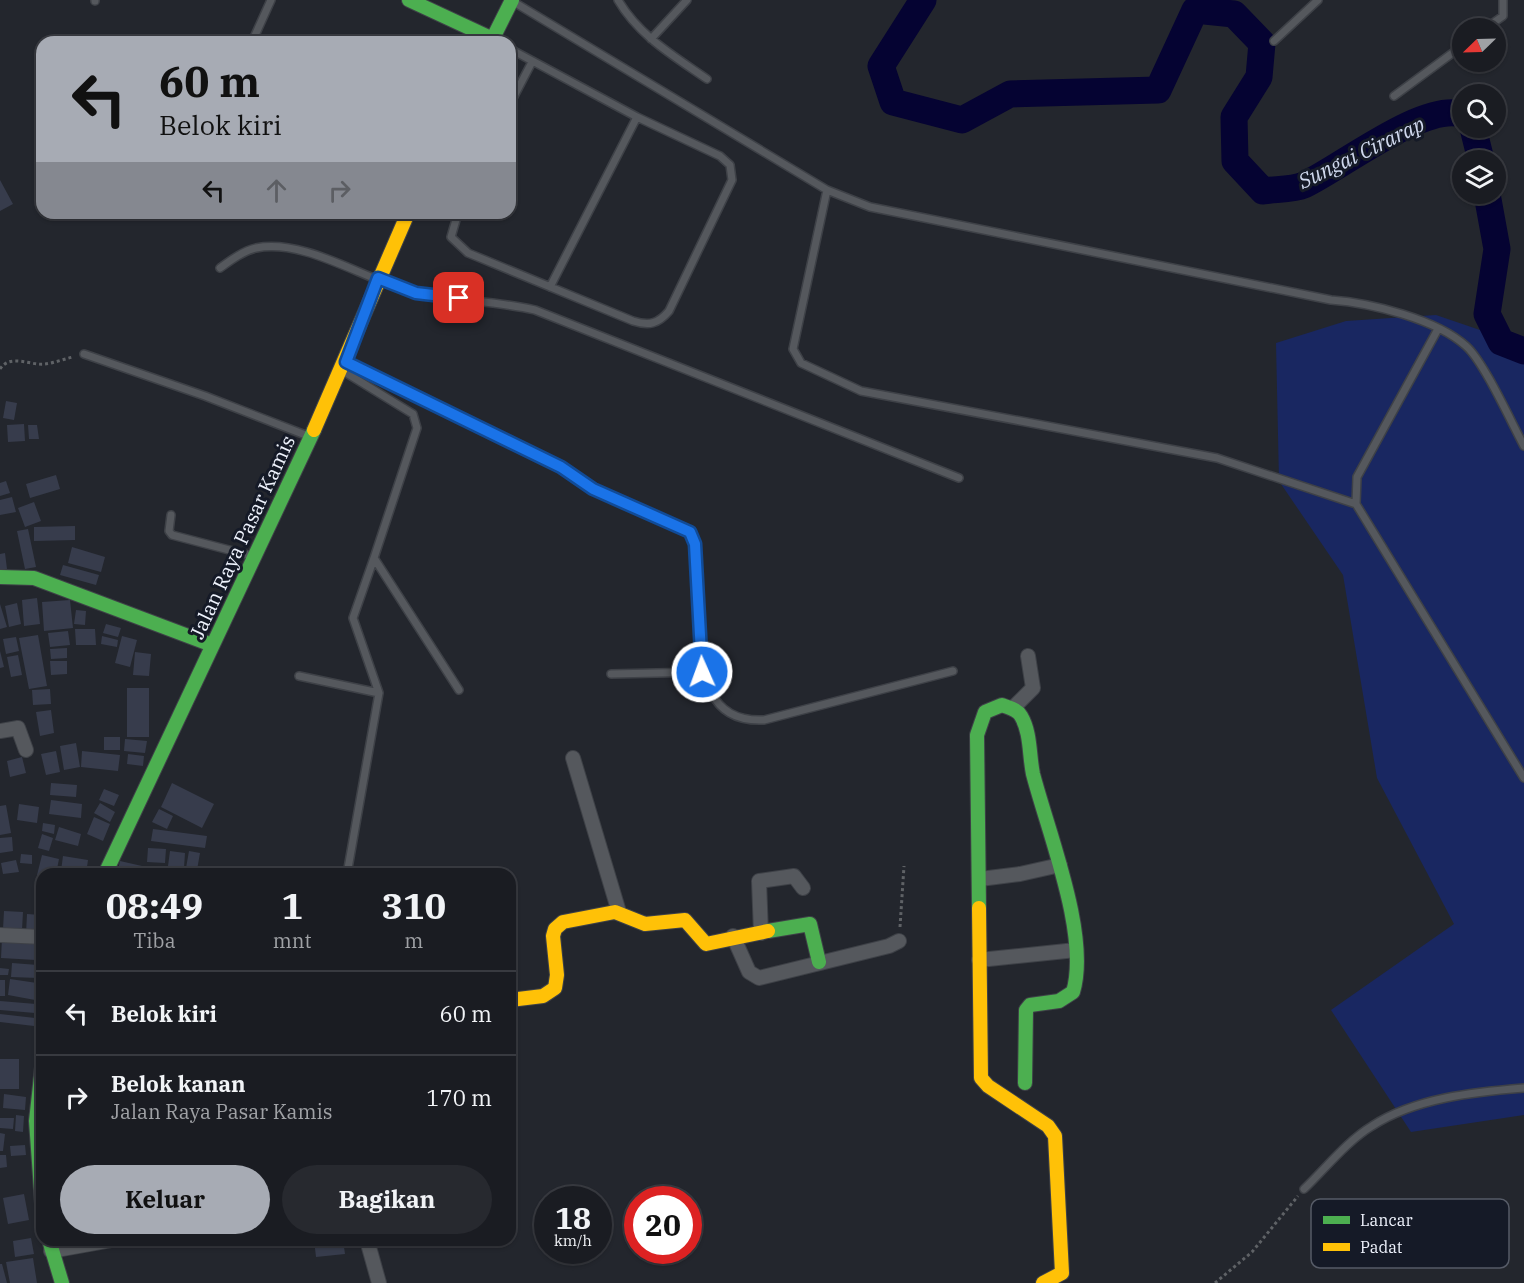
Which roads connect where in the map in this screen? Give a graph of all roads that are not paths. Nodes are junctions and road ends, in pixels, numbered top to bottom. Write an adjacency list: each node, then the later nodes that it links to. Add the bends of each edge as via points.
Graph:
1 (271, 0): 9 (lane)
2 (409, 0): 10 (street)
3 (618, 0): 12 (lane, via 627,16)
4 (687, 0): 12 (lane)
5 (1318, 0): 13 (lane)
6 (1503, 0): 8 (lane)
7 (512, 1): 11 (street); 21 (lane)
8 (1500, 18)
9 (255, 36)
10 (484, 36)
11 (496, 36)
12 (651, 39): 17 (lane)
13 (1274, 41)
14 (516, 53): 16 (lane)
15 (1452, 53): 19 (lane)
16 (532, 62): 18 (lane); 20 (lane)
17 (707, 79)
18 (516, 93)
19 (1394, 96)
20 (637, 117): 26 (lane); 26 (lane, via 720,156 732,170 732,180 669,311 661,320 644,325)
21 (827, 190): 27 (lane, via 870,207 911,216 1387,308); 33 (lane, via 793,349 801,363 861,391 1217,458)
22 (405, 219): 25 (street, Jalan Raya Pasar Kamis)
23 (456, 219): 26 (lane, via 451,233 459,247)
24 (220, 268): 25 (lane, via 250,250 278,247)
25 (378, 278): 29 (street, Jalan Raya Pasar Kamis); 32 (lane, via 416,293 490,300 535,310)
26 (550, 286)
27 (1438, 329): 31 (lane, via 1467,347); 33 (lane, via 1357,477)
28 (84, 354): 30 (lane)
29 (344, 366): 30 (street, Jalan Raya Pasar Kamis); 36 (lane, via 413,414 417,421); 41 (lane, via 552,462 593,489 690,532 695,544)
30 (311, 437): 35 (street, Jalan Raya Pasar Kamis)
31 (1524, 447)
32 (959, 478)
33 (1356, 504): 50 (lane)
34 (171, 515): 35 (lane, via 172,535)
35 (255, 557): 38 (street, Jalan Raya Pasar Kamis)
36 (374, 558): 44 (lane); 45 (lane, via 352,618)
37 (0, 578): 38 (street, via 34,578)
38 (212, 645): 52 (street, Jalan Raya Pasar Kamis)
39 (1028, 656): 46 (street, via 1033,688)
40 (953, 671): 41 (lane, via 765,720 747,721 722,706)
41 (702, 672): 42 (lane)
42 (611, 674)
43 (298, 676): 45 (lane)
44 (459, 690)
45 (379, 693): 53 (lane)
46 (1013, 708): 51 (street, via 1024,726); 54 (street, via 990,708 981,718 977,735)
47 (0, 731): 48 (street, via 18,728)
48 (26, 750)
49 (573, 758): 56 (street)
50 (1524, 778)
51 (1060, 865): 54 (street); 62 (street)
52 (108, 868)
53 (348, 868)
54 (980, 879): 63 (street)
55 (803, 888): 57 (street, via 794,876 759,881)
56 (619, 912): 59 (street, via 645,924 685,920 706,944); 65 (street, via 570,919 557,926 552,936 555,988 543,996)
57 (760, 933): 59 (street); 64 (street, via 810,924)
58 (0, 935): 60 (street)
59 (733, 936): 64 (street, via 747,970 755,977)
60 (36, 937)
61 (899, 941): 64 (street)
62 (1076, 950): 63 (street); 66 (street, via 1078,974 1073,992 1052,1003 1030,1005 1026,1010)
63 (980, 960): 73 (street, via 980,1075 988,1086 1048,1126 1055,1136 1062,1273)
64 (819, 962)
65 (516, 999)
66 (1025, 1083)
67 (1524, 1088): 68 (lane, via 1440,1100 1388,1118 1371,1126)
68 (1304, 1189)
69 (50, 1246): 71 (street)
70 (369, 1246): 72 (street)
71 (62, 1283)
72 (379, 1283)
73 (1043, 1283)

